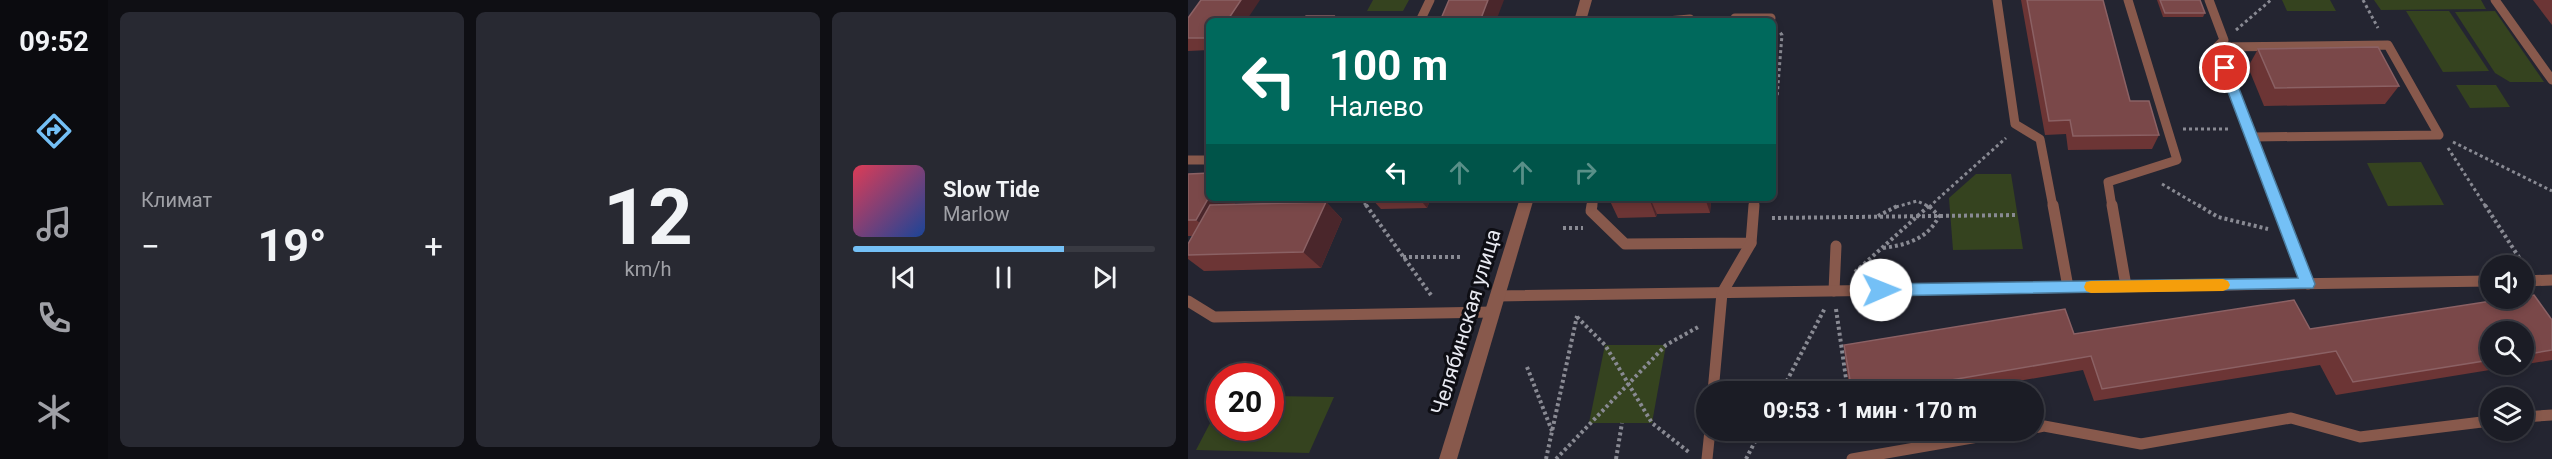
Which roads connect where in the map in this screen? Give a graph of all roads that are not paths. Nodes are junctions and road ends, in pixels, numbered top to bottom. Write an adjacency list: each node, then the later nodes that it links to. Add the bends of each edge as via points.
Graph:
1 (1430, 0): 7 (lane)
2 (1586, 0): 8 (street)
3 (1997, 0): 26 (lane, via 2015,124 2040,139)
4 (2128, 0): 25 (lane, via 2177,160 2108,182)
5 (2209, 0): 11 (lane)
6 (2494, 0): 12 (lane)
7 (1421, 18)
8 (1581, 18)
9 (1726, 18): 10 (lane)
10 (1771, 18)
11 (2221, 44): 13 (lane); 13 (lane, via 2388,45 2439,135)
12 (2552, 80)
13 (2250, 133): 24 (lane)
14 (1206, 157): 15 (lane)
15 (1188, 160)
16 (1526, 201): 29 (street, Челябинская улица)
17 (1593, 201): 19 (lane, via 1591,211 1625,244)
18 (1755, 201): 19 (lane)
19 (1751, 243): 28 (lane)
20 (1836, 246): 27 (lane)
21 (2534, 280): 22 (lane)
22 (2552, 280)
23 (2480, 281): 24 (lane)
24 (2308, 284): 25 (lane)
25 (2126, 286): 26 (lane)
26 (2068, 287): 27 (lane)
27 (1834, 291): 28 (lane)
28 (1722, 293): 29 (lane); 32 (lane)
29 (1497, 296): 31 (street, Челябинская улица)
30 (1188, 301): 31 (lane, via 1214,316)
31 (1493, 312): 39 (street, Челябинская улица)
32 (1714, 381)
33 (2552, 416): 34 (lane)
34 (2534, 417)
35 (2480, 422): 36 (lane, via 2360,437 2291,418 2141,444)
36 (2044, 426)
37 (1709, 441): 40 (lane)
38 (1955, 441): 41 (lane)
39 (1448, 459)
40 (1707, 459)
41 (1852, 459)

